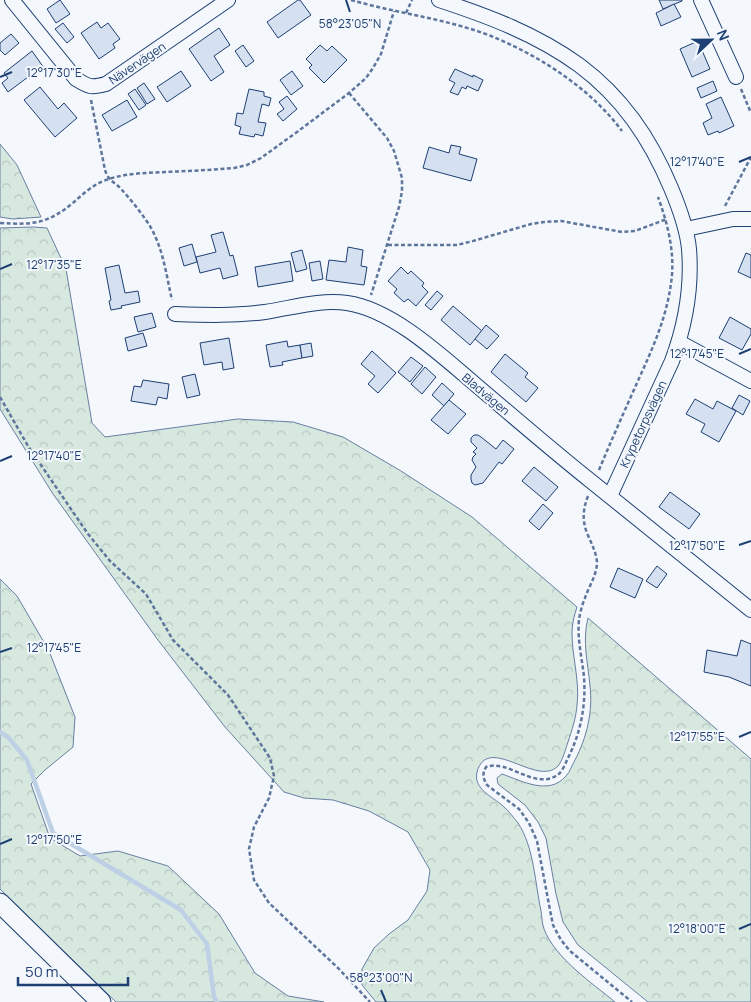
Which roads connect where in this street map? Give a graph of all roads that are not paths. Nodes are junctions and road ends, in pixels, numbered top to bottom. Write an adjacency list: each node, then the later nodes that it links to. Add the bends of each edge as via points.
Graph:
1 (12, 0): 2 (street, Nävervägen, via 76,79 95,87 106,84)
2 (228, 0)
3 (439, 0): 7 (street, Krypetorpsvägen, via 532,36 602,84 621,104 651,146)
4 (702, 0): 5 (street)
5 (736, 76)
6 (751, 219): 7 (street)
7 (684, 223): 9 (street, Krypetorpsvägen, via 689,272)
8 (175, 314): 11 (street, Bladvägen, via 235,315 323,302 347,302 367,307 426,343)
9 (679, 342): 10 (street); 11 (street, Krypetorpsvägen)
10 (751, 380)
11 (610, 496): 12 (street, Bladvägen)
12 (751, 610)
13 (0, 903): 14 (street)
14 (101, 1002)

